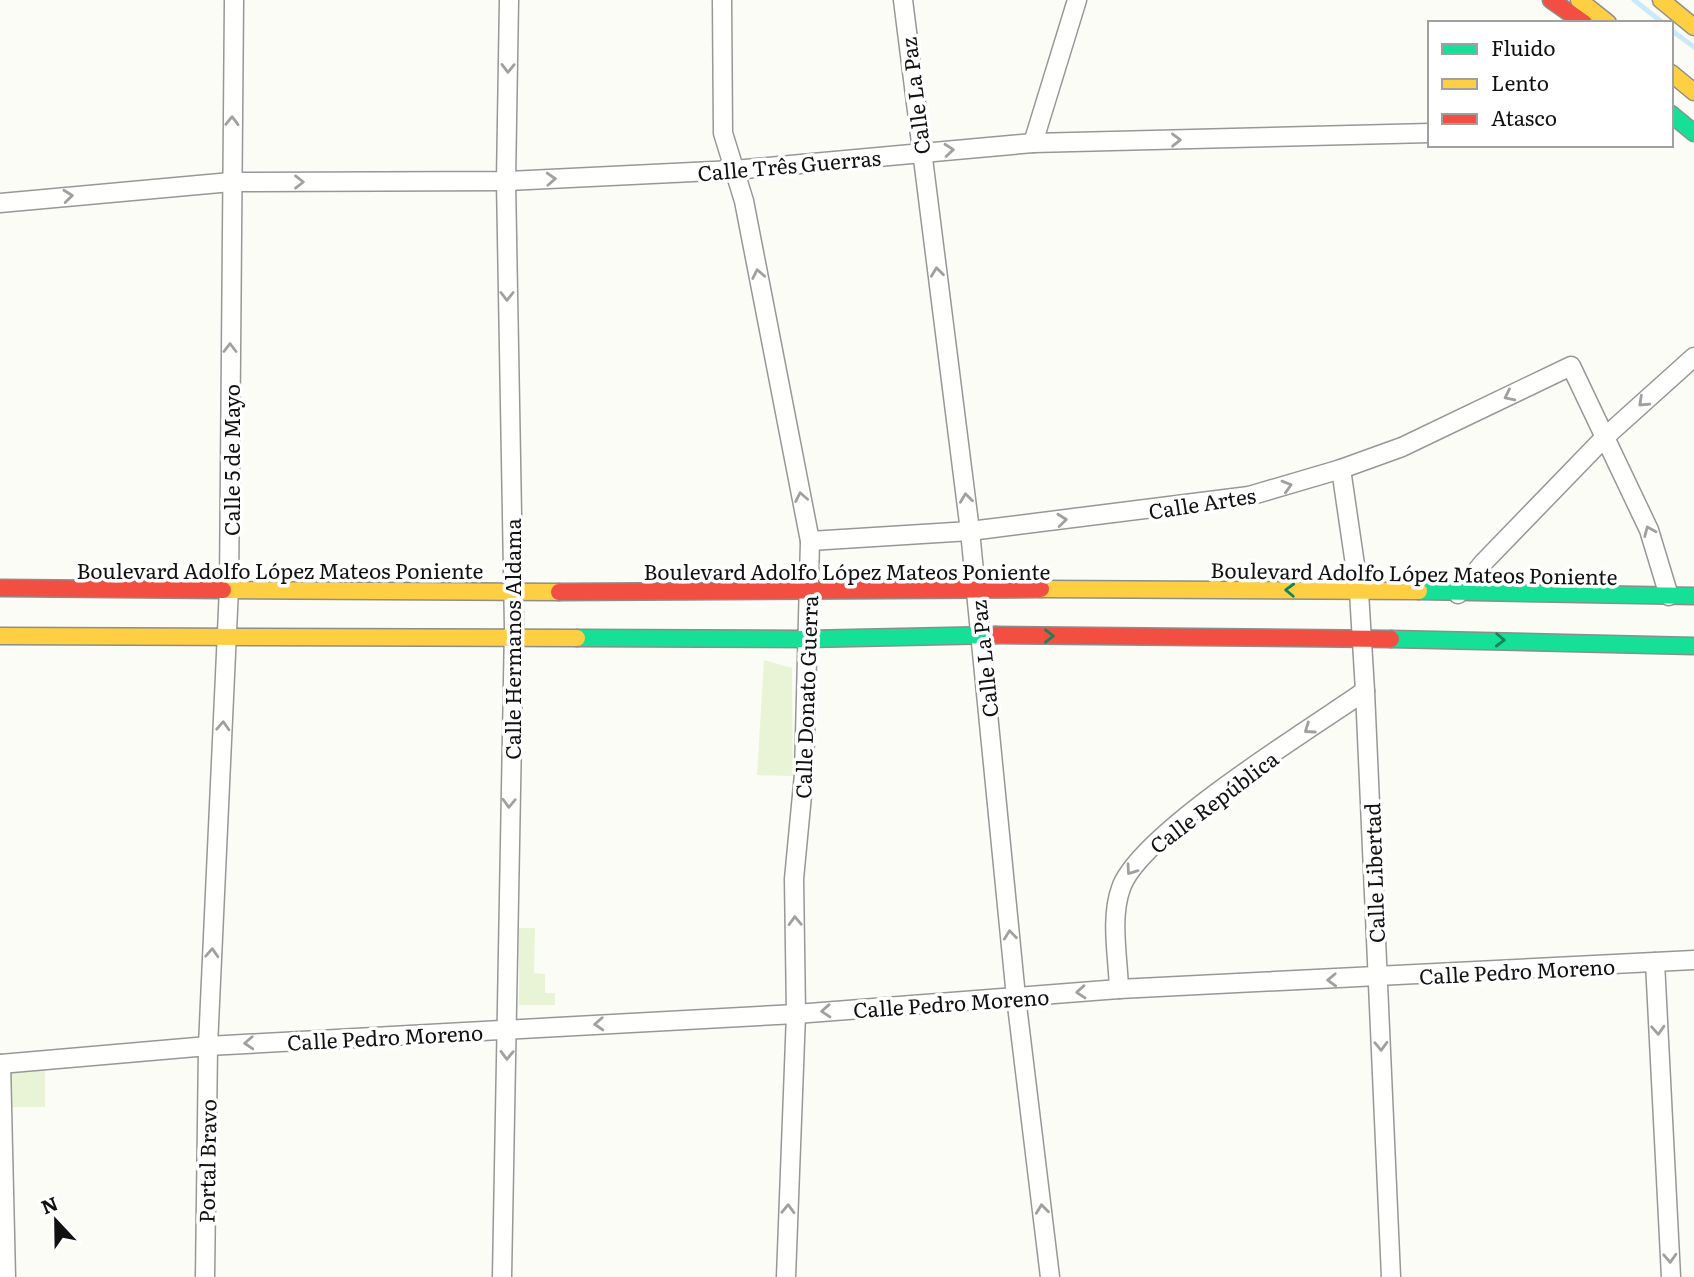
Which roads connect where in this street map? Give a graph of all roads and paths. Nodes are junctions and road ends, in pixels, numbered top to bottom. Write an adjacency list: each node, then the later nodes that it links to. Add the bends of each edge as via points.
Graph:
1 (234, 0): 23 (street, Calle 5 de Mayo, one-way to 1)
2 (509, 0): 22 (street, Calle Hermanos Aldama, one-way to 22)
3 (723, 0): 21 (street, Calle Donato Guerra, via 723,133)
4 (903, 0): 20 (street, Calle La Paz)
5 (1077, 0): 19 (street)
6 (1535, 0): 10 (main road)
7 (1551, 0): 11 (main road)
8 (1579, 0): 12 (main road)
9 (1661, 0): 13 (main road)
10 (1560, 21)
11 (1581, 21)
12 (1605, 21)
13 (1694, 27)
14 (1673, 75): 15 (main road)
15 (1694, 92)
16 (1673, 97): 17 (main road)
17 (1687, 125)
18 (1428, 134): 19 (street, Calle Três Guerras, one-way to 18)
19 (1033, 144): 20 (street, Calle Três Guerras, one-way to 19)
20 (921, 153): 21 (street, Calle Três Guerras); 28 (street, Calle La Paz, one-way to 20)
21 (734, 170): 22 (street, Calle Três Guerras, one-way to 21); 29 (street, Calle Donato Guerra, one-way to 21, via 744,201)
22 (506, 181): 23 (street, Calle Três Guerras, one-way to 22); 34 (street, Calle Hermanos Aldama, one-way to 34)
23 (231, 182): 24 (street, Calle Três Guerras, one-way to 23); 31 (street, Calle 5 de Mayo, one-way to 23)
24 (0, 203)
25 (1694, 357): 26 (street, one-way to 26)
26 (1605, 437): 27 (street, Calle Artes, one-way to 27, via 1571,366 1402,447); 36 (street); 37 (street, one-way to 26, via 1649,530)
27 (1341, 470): 28 (street, Calle Artes, one-way to 27, via 1249,496); 35 (street, Calle Libertad)
28 (970, 531): 29 (street, Calle Artes); 33 (street, Calle La Paz)
29 (810, 541): 32 (street, Calle Donato Guerra)
30 (0, 588): 31 (main road, Boulevard Adolfo López Mateos Poniente)
31 (229, 588): 34 (main road, Boulevard Adolfo López Mateos Poniente); 41 (street, Calle 5 de Mayo)
32 (809, 589): 33 (main road, Boulevard Adolfo López Mateos Poniente); 34 (main road, Boulevard Adolfo López Mateos Poniente); 44 (street, Calle Donato Guerra)
33 (975, 590): 35 (main road, Boulevard Adolfo López Mateos Poniente, one-way to 33); 39 (street, Calle La Paz)
34 (513, 591): 42 (street, Calle Hermanos Aldama)
35 (1359, 592): 36 (main road, Boulevard Adolfo López Mateos Poniente); 43 (street, Calle Libertad)
36 (1458, 594): 37 (main road, Boulevard Adolfo López Mateos Poniente)
37 (1669, 596): 38 (main road, Boulevard Adolfo López Mateos Poniente)
38 (1694, 596)
39 (981, 635): 43 (main road, one-way to 43); 44 (main road); 51 (street, Calle La Paz, one-way to 39)
40 (0, 636): 41 (main road)
41 (228, 636): 42 (main road); 54 (street, Calle 5 de Mayo, one-way to 41)
42 (514, 637): 44 (main road); 53 (street, Calle Hermanos Aldama, one-way to 53)
43 (1362, 638): 45 (main road, one-way to 45); 46 (street, Calle Libertad)
44 (806, 639): 52 (street, Calle Donato Guerra, one-way to 44, via 793,879 804,774)
45 (1694, 646)
46 (1365, 691): 49 (street, Calle Libertad); 50 (street, Calle República, one-way to 50, via 1220,792 1130,869 1116,906)
47 (1694, 960): 48 (street, Calle Pedro Moreno)
48 (1655, 962): 49 (street, Calle Pedro Moreno); 62 (street, one-way to 62)
49 (1378, 978): 50 (street, Calle Pedro Moreno, one-way to 50); 61 (street, Calle Libertad, one-way to 61)
50 (1119, 989): 51 (street, Calle Pedro Moreno, one-way to 51)
51 (1016, 997): 52 (street, Calle Pedro Moreno, one-way to 52); 60 (street, Calle La Paz, one-way to 51)
52 (796, 1014): 53 (street, Calle Pedro Moreno, one-way to 53); 59 (street, Calle Donato Guerra, one-way to 52)
53 (507, 1029): 54 (street, Calle Pedro Moreno, one-way to 54); 58 (street, Calle Hermanos Aldama, one-way to 58)
54 (208, 1045): 55 (street, Calle Pedro Moreno); 57 (street, Portal Bravo)
55 (0, 1064): 56 (street)
56 (6, 1277)
57 (205, 1277)
58 (502, 1277)
59 (786, 1277)
60 (1050, 1277)
61 (1391, 1277)
62 (1671, 1277)

